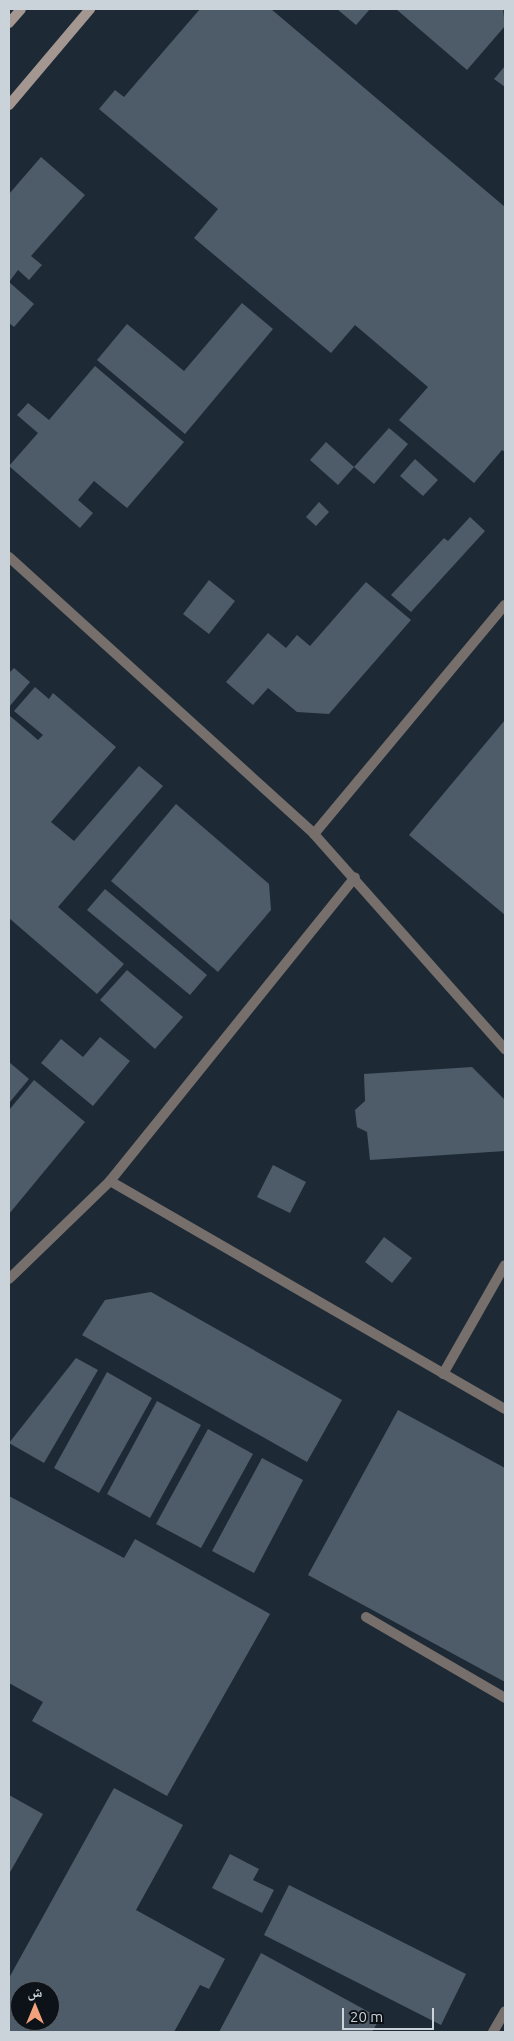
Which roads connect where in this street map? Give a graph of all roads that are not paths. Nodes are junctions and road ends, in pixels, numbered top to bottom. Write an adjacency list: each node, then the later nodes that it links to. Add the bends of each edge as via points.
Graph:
1 (21, 9): 3 (main road)
2 (90, 9): 4 (main road)
3 (9, 23)
4 (9, 106)
5 (9, 557): 7 (street)
6 (505, 605): 7 (street)
7 (314, 834): 8 (street)
8 (355, 877): 9 (street); 10 (street)
9 (505, 1049)
10 (110, 1181): 12 (street); 13 (street)
11 (505, 1265): 13 (street)
12 (9, 1279)
13 (443, 1374): 14 (street)
14 (505, 1410)
15 (366, 1617): 16 (street)
16 (505, 1698)
17 (505, 2011): 18 (street)
18 (493, 2032)

